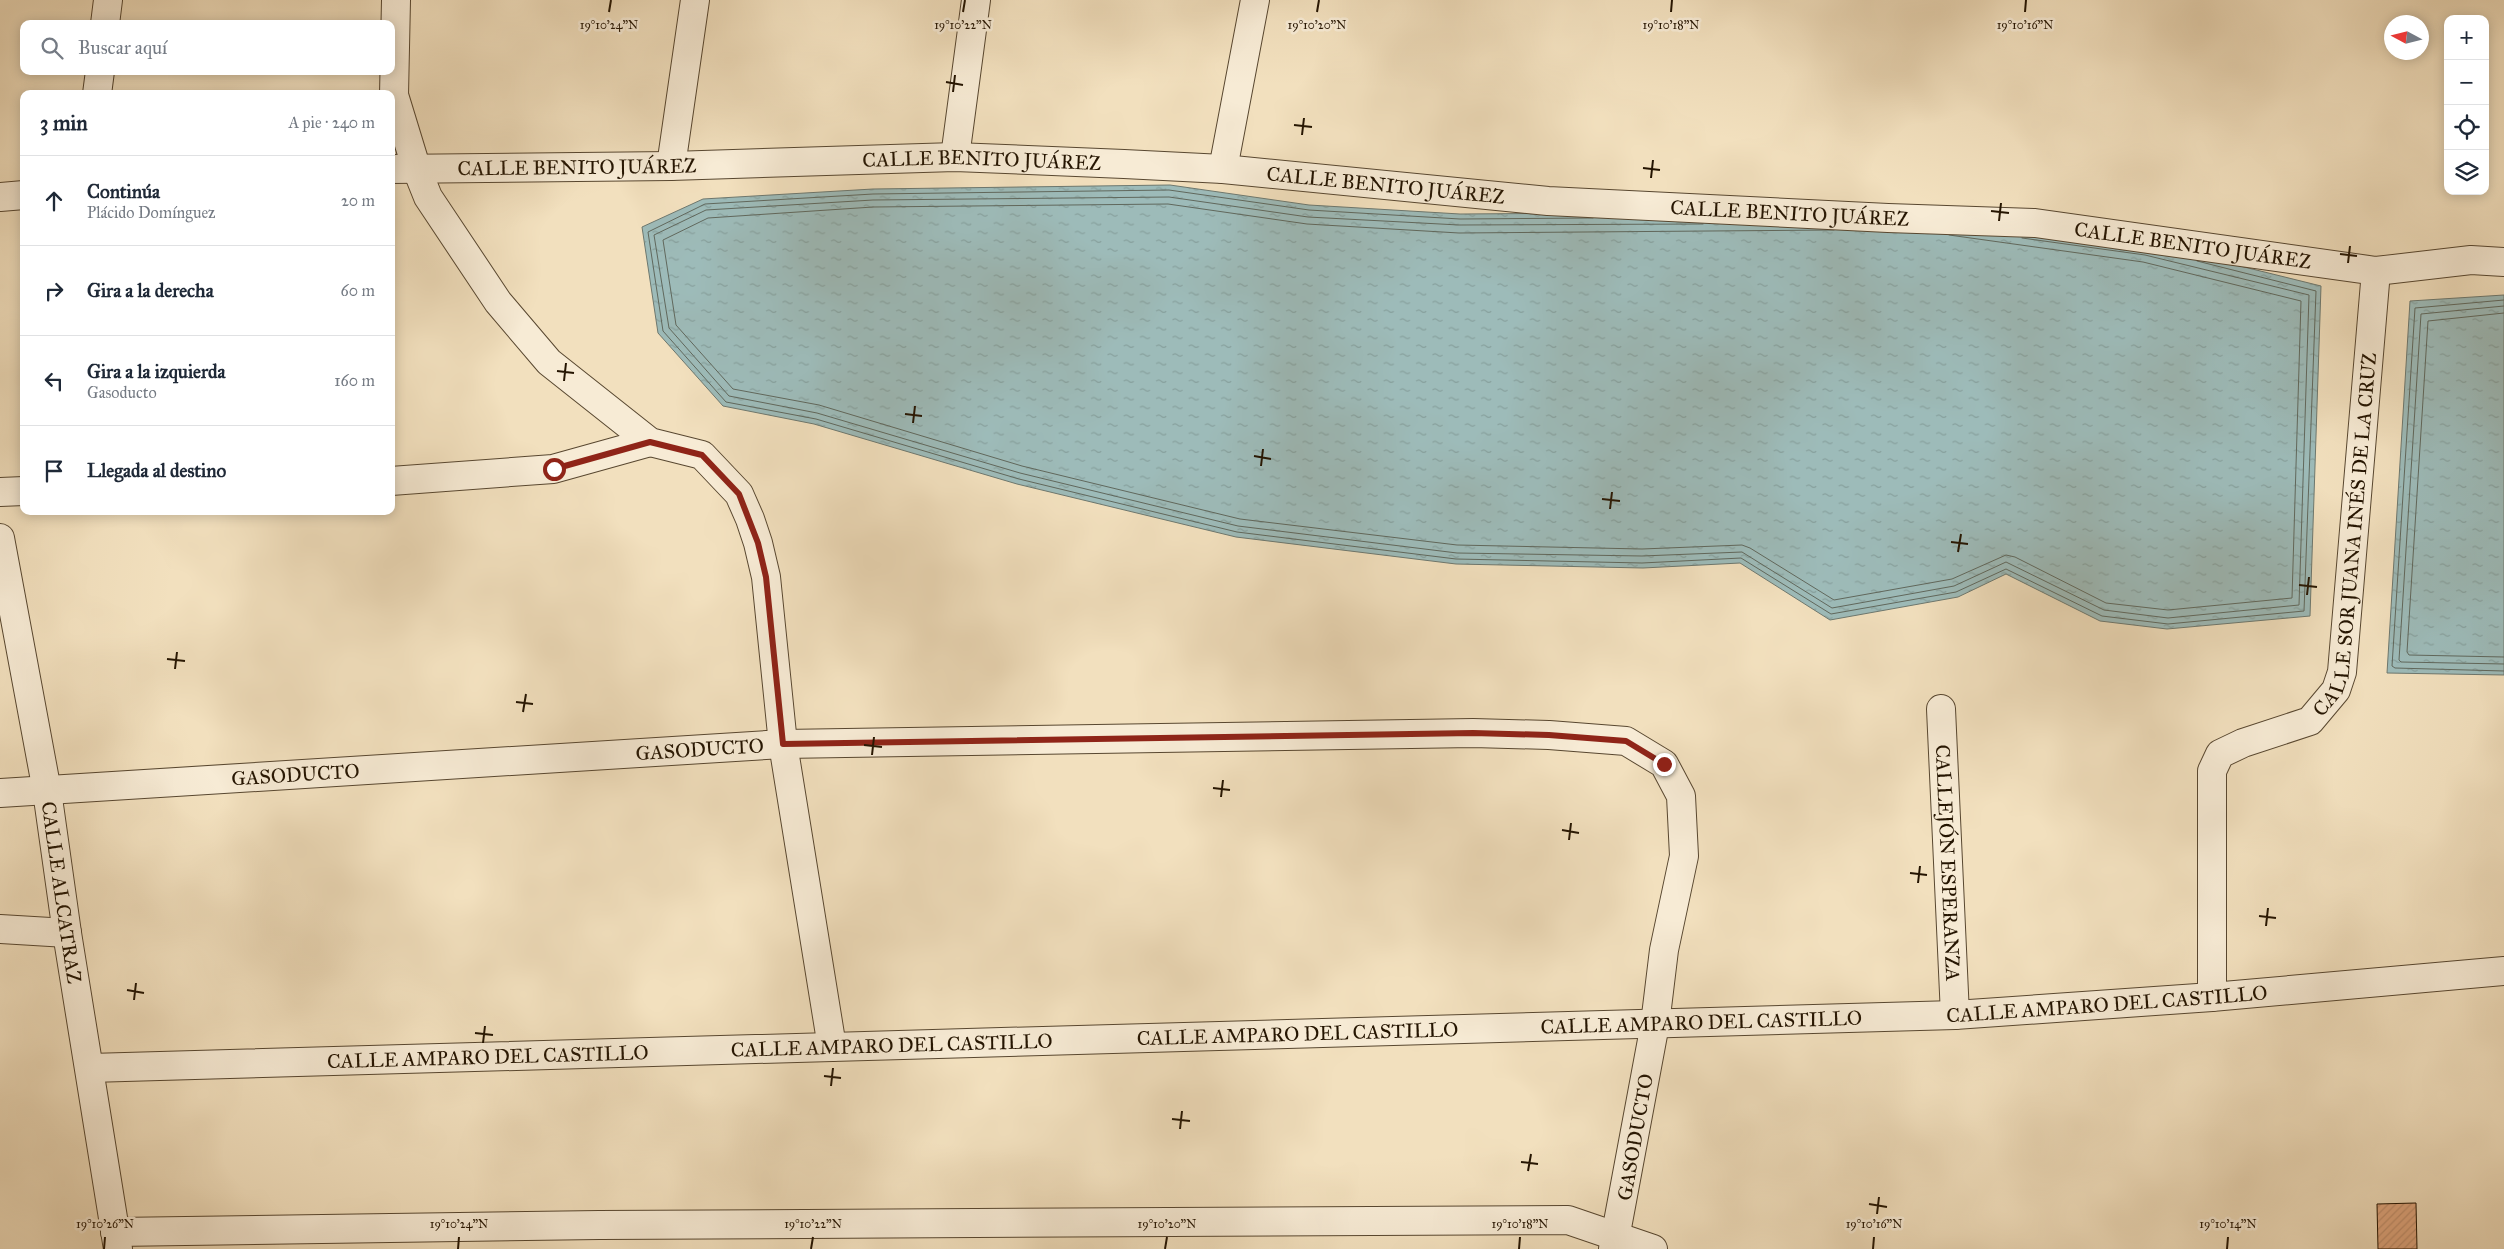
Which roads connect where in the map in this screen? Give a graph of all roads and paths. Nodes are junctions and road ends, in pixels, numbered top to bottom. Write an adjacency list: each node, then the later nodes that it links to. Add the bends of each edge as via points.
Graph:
1 (108, 0): 6 (street)
2 (396, 0): 7 (street)
3 (695, 0): 14 (street)
4 (976, 0): 13 (street)
5 (1255, 0): 16 (street)
6 (106, 20)
7 (395, 48)
8 (99, 75): 10 (street)
9 (394, 75): 11 (street)
10 (98, 90)
11 (394, 90)
12 (395, 102): 15 (street)
13 (956, 157): 14 (street, CALLE BENITO JUÁREZ); 16 (street, CALLE BENITO JUÁREZ)
14 (671, 166): 15 (street, CALLE BENITO JUÁREZ)
15 (404, 168): 21 (street, via 428,197 498,302 549,362)
16 (1223, 170): 20 (street, CALLE BENITO JUÁREZ, via 1548,202 2034,223)
17 (20, 195): 18 (street)
18 (0, 197)
19 (2504, 262): 20 (street, CALLE BENITO JUÁREZ, via 2471,260)
20 (2376, 271): 33 (street, CALLE SOR JUANA INÉS DE LA CRUZ, via 2342,672 2336,690 2310,721 2243,742 2220,754 2212,771)
21 (650, 442): 22 (street, via 554,469); 27 (street, via 702,455 739,494 758,543 766,577)
22 (395, 481)
23 (20, 491): 24 (street)
24 (0, 492)
25 (0, 538): 28 (street, CALLE ALCATRAZ)
26 (1941, 709): 34 (street, CALLEJÓN ESPERANZA)
27 (783, 744): 28 (street, GASODUCTO); 35 (street, GASODUCTO, via 1473,733 1626,741 1664,764 1681,796 1684,856 1664,950); 36 (street)
28 (47, 791): 29 (street, GASODUCTO); 31 (street, CALLE ALCATRAZ)
29 (0, 793)
30 (0, 929): 31 (street)
31 (67, 933): 37 (street, CALLE ALCATRAZ)
32 (2504, 971): 33 (street, CALLE AMPARO DEL CASTILLO)
33 (2212, 997): 34 (street, CALLE AMPARO DEL CASTILLO)
34 (1955, 1015): 35 (street, CALLE AMPARO DEL CASTILLO)
35 (1655, 1024): 36 (street, CALLE AMPARO DEL CASTILLO); 40 (street, GASODUCTO)
36 (832, 1047): 37 (street, CALLE AMPARO DEL CASTILLO)
37 (90, 1068): 39 (street, CALLE ALCATRAZ)
38 (599, 1237): 39 (street); 40 (street, via 1568,1220)
39 (117, 1240)
40 (1615, 1243): 41 (street)
41 (1653, 1249)

